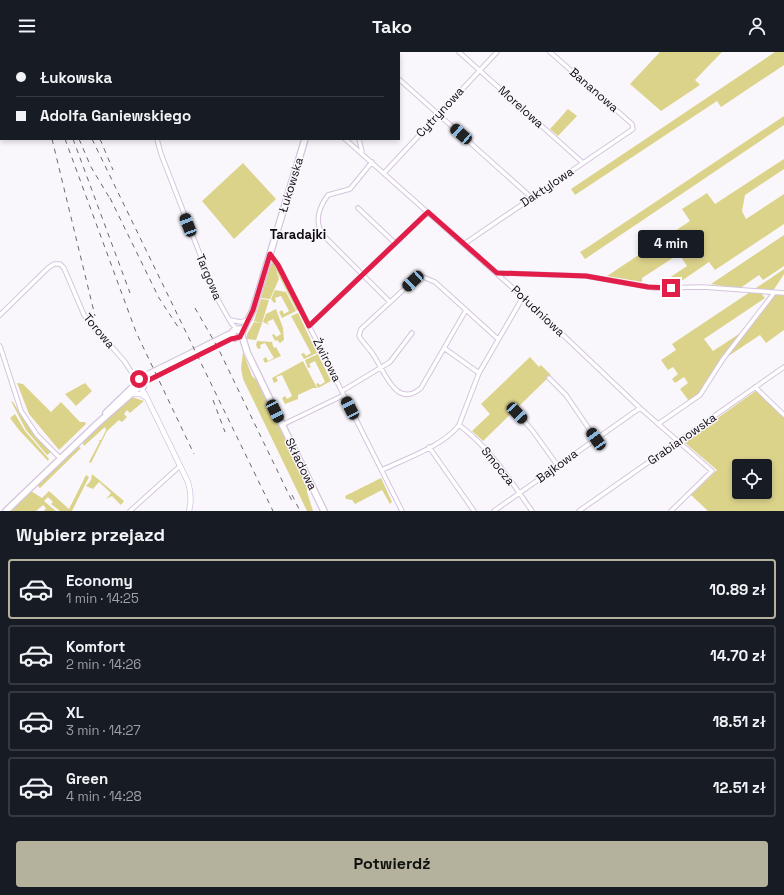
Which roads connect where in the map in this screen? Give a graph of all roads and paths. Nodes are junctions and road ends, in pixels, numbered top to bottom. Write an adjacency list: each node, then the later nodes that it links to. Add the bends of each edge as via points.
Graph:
1 (459, 52): 4 (street, Morelowa)
2 (497, 52): 4 (street, Cytrynowa)
3 (550, 52): 7 (street, Bananowa, via 632,124)
4 (480, 71): 6 (street, Cytrynowa); 14 (street, Morelowa)
5 (400, 80): 6 (street)
6 (438, 114): 15 (street, Cytrynowa); 16 (street)
7 (632, 130): 14 (street, Daktylowa)
8 (157, 140): 31 (street, Targowa, via 210,282)
9 (305, 140): 21 (main road, Łukowska)
10 (346, 140): 12 (street, Południowa)
11 (359, 140): 12 (street)
12 (362, 154): 13 (street, Południowa)
13 (372, 162): 15 (street, Południowa); 23 (street, via 350,189 328,195 317,222 323,235)
14 (583, 163): 16 (street, Daktylowa)
15 (384, 173): 18 (street, Południowa)
16 (532, 198): 20 (street, Daktylowa)
17 (358, 208): 19 (street)
18 (428, 212): 19 (street); 20 (street, Południowa)
19 (395, 243): 23 (street)
20 (464, 244): 22 (street, Południowa)
21 (270, 254): 30 (main road, Łukowska); 32 (street, Żwirowa)
22 (497, 273): 24 (street, via 586,276 654,288 703,287); 26 (street, Południowa)
23 (363, 274): 27 (street); 32 (street)
24 (774, 293): 25 (street); 51 (street, via 723,359 700,395)
25 (784, 293)
26 (523, 297): 35 (street); 47 (street, Południowa)
27 (390, 302): 28 (street, via 413,281 426,278 435,282); 38 (street, via 359,334)
28 (466, 310): 35 (street); 37 (street)
29 (0, 314): 42 (street, Torowa, via 48,268 58,263 64,268 84,315)
30 (249, 320): 31 (street); 33 (main road)
31 (230, 321): 33 (street, Targowa)
32 (309, 326): 44 (street, Żwirowa)
33 (237, 333): 42 (main road); 52 (main road, Składowa)
34 (412, 333): 38 (street, via 390,362)
35 (498, 338): 40 (street)
36 (0, 346): 57 (street, via 21,411 37,435)
37 (444, 348): 38 (street, via 421,388 414,394 407,396 399,393); 40 (street)
38 (382, 367): 44 (street)
39 (784, 367): 43 (street, Grabianowska)
40 (479, 373): 53 (street)
41 (549, 378): 54 (street, via 566,395)
42 (140, 382): 45 (main road); 46 (street, Torowa); 50 (main road, via 114,404)
43 (755, 388): 49 (street); 55 (street, Grabianowska)
44 (343, 393): 52 (street); 60 (street, Żwirowa)
45 (132, 394): 46 (street); 50 (main road)
46 (146, 396): 58 (street, Torowa)
47 (640, 408): 51 (street, Południowa); 54 (street, Bajkowa)
48 (517, 413): 59 (street)
49 (784, 415)
50 (98, 423): 57 (main road)
51 (658, 424): 55 (street, Południowa)
52 (282, 425): 65 (main road, Składowa)
53 (459, 425): 56 (street, via 448,437); 61 (street, Smocza, via 497,462)
54 (596, 439): 59 (street, Bajkowa)
55 (678, 442): 70 (street, Grabianowska); 71 (street, Południowa, via 712,471)
56 (429, 447): 60 (street); 67 (street)
57 (60, 458): 62 (main road)
58 (180, 466): 63 (street); 64 (street, Torowa, via 191,492 192,502)
59 (558, 466): 61 (street, Bajkowa)
60 (382, 470): 66 (street, Żwirowa)
61 (520, 494): 68 (street, Bajkowa); 69 (street, Smocza)
62 (6, 511)
63 (130, 511)
64 (189, 511)
65 (324, 511)
66 (402, 511)
67 (474, 511)
68 (494, 511)
69 (532, 511)
70 (579, 511)
71 (671, 511)

